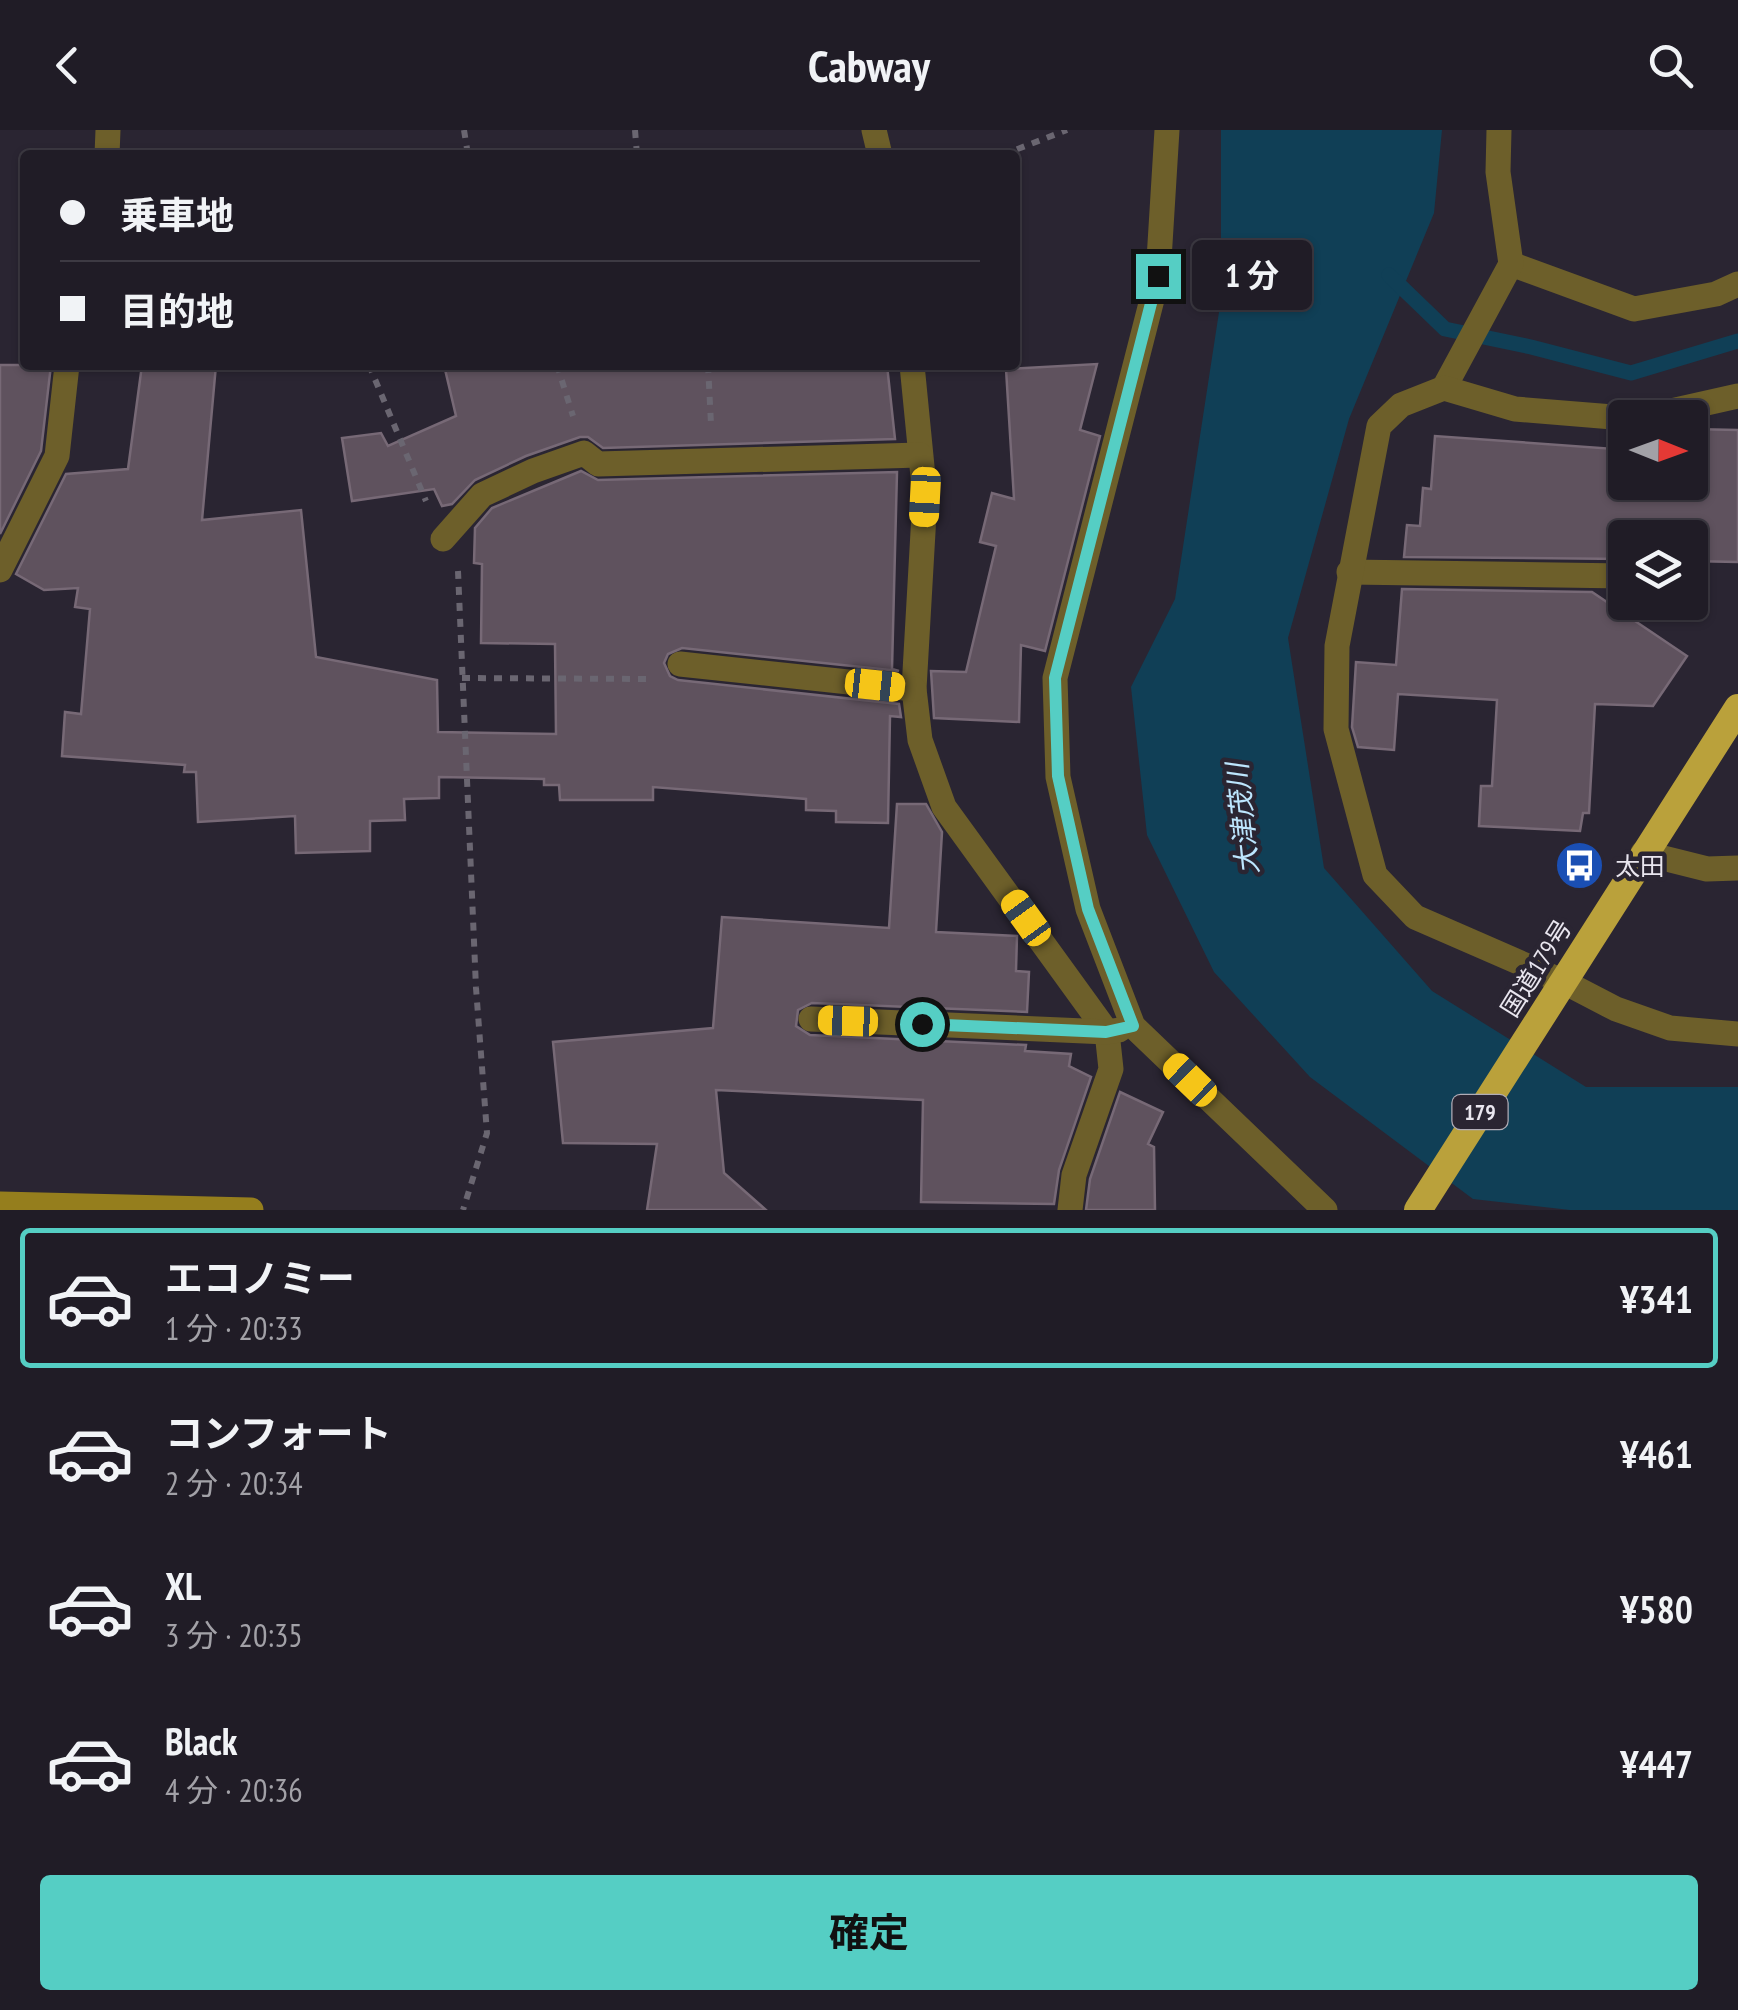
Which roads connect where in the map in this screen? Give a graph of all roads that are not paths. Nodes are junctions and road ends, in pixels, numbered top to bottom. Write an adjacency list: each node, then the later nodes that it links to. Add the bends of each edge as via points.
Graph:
1 (1168, 130): 23 (street, via 1158,276 1055,678 1062,796 1088,909)
2 (1499, 130): 3 (street)
3 (1511, 264): 4 (street, via 1634,309); 7 (street)
4 (1738, 284)
5 (67, 370): 13 (street, via 58,456)
6 (912, 370): 11 (street)
7 (1444, 388): 10 (street, via 1516,410); 14 (street, via 1401,404 1379,426)
8 (1738, 396): 9 (street)
9 (1708, 403)
10 (1608, 417)
11 (920, 456): 12 (street, via 598,464 584,453 482,496); 17 (street, via 925,497)
12 (444, 539)
13 (0, 570)
14 (1349, 572): 15 (street); 21 (street, via 1337,646 1336,729 1375,875 1415,917)
15 (1608, 576)
16 (680, 664): 17 (street)
17 (914, 689): 24 (street, via 920,740 944,807)
18 (1738, 708): 19 (highway, 国道179号 / 179)
19 (1643, 854): 20 (street); 21 (highway, 国道179号 / 179)
20 (1738, 868)
21 (1564, 982): 25 (street, via 1670,1028); 30 (highway, 国道179号 / 179)
22 (811, 1019): 24 (street)
23 (1133, 1026): 24 (street); 29 (street)
24 (1106, 1032): 28 (street, via 1111,1069 1074,1175)
25 (1738, 1034)
26 (0, 1204): 27 (main road)
27 (251, 1210)
28 (1070, 1210)
29 (1324, 1210)
30 (1418, 1210)

